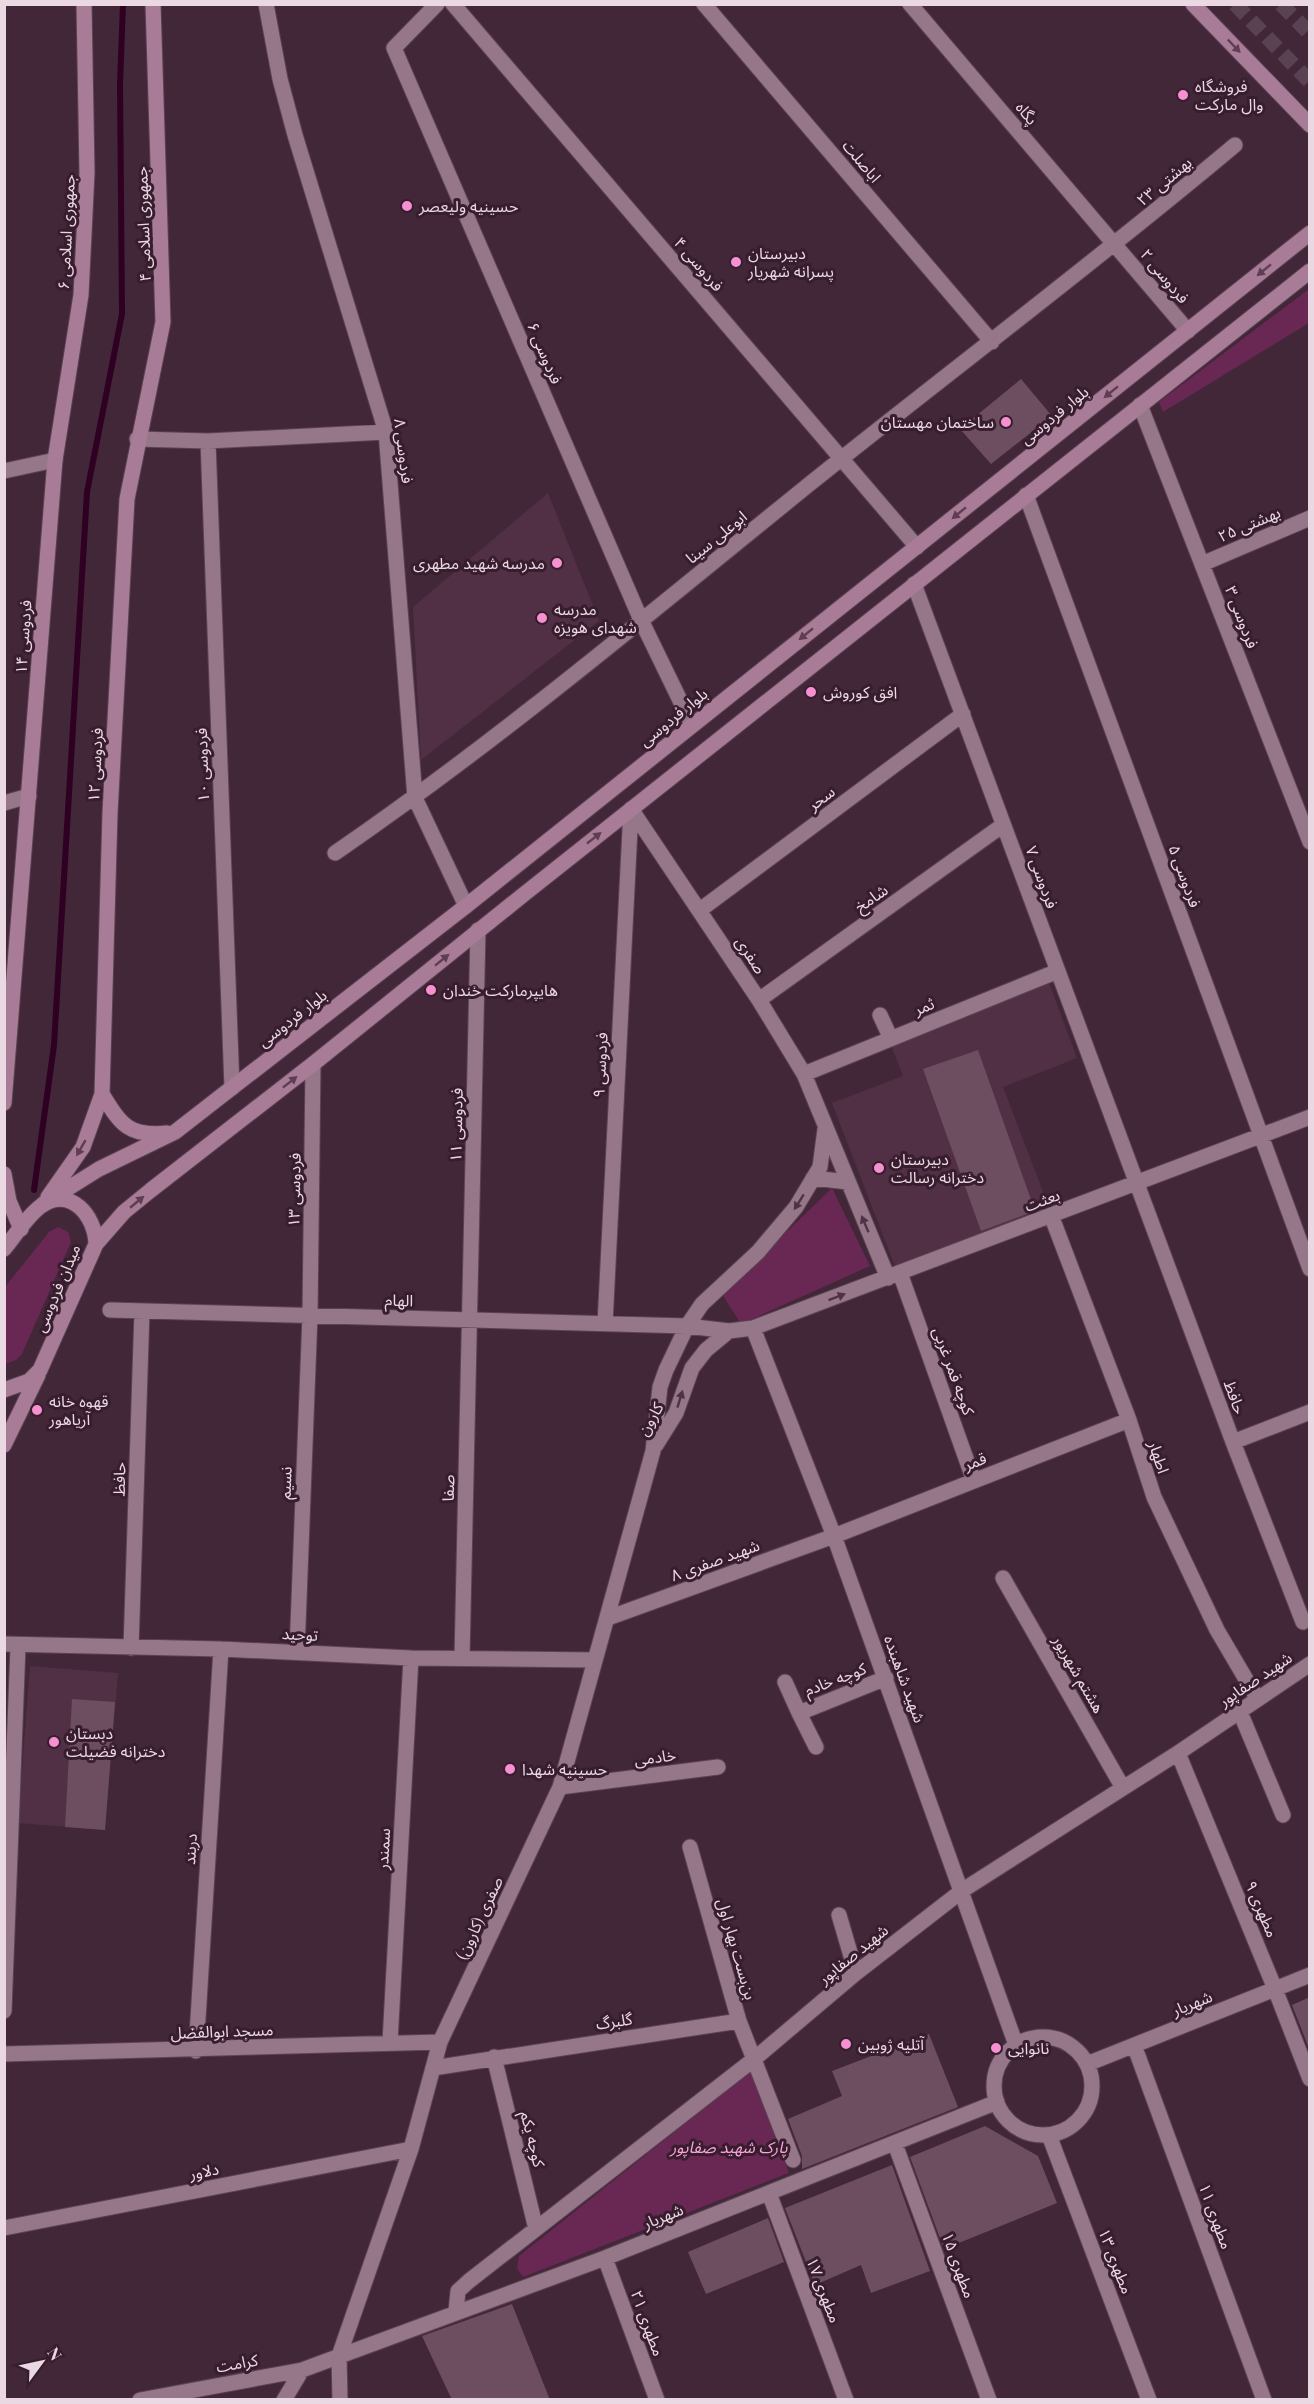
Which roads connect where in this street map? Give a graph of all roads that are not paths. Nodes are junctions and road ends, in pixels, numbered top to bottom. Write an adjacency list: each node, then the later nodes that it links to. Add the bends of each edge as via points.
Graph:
1 (84, 4): 21 (main road, جمهوری اسلامی ۶, via 87,173 81,295)
2 (153, 4): 18 (main road, جمهوری اسلامی ۴, via 163,322)
3 (266, 4): 17 (street, فردوسی ۸, via 295,135)
4 (436, 4): 28 (street, فردوسی ۶, via 394,48)
5 (453, 4): 20 (street, فردوسی ۴)
6 (704, 4): 15 (street, اباصلت)
7 (910, 4): 12 (street, پگاه)
8 (1193, 4): 9 (main road, one-way to 9)
9 (1307, 121)
10 (1235, 145): 12 (street, بهشتی ۲۳)
11 (1310, 233): 14 (main road, بلوار فردوسی, one-way to 14)
12 (1116, 245): 14 (street, فردوسی ۲); 15 (street, ابوعلی سینا)
13 (1310, 271): 16 (main road)
14 (1188, 331): 25 (main road, بلوار فردوسی, one-way to 25)
15 (992, 342): 20 (street, ابوعلی سینا)
16 (1140, 405): 23 (main road); 26 (street, فردوسی ۳)
17 (386, 432): 19 (street); 32 (street, فردوسی ۸)
18 (137, 439): 19 (street); 48 (main road, فردوسی ۱۲, via 127,499 110,813)
19 (208, 441): 47 (street, فردوسی ۱۰)
20 (842, 458): 25 (street, فردوسی ۴); 28 (street, ابوعلی سینا)
21 (55, 460): 22 (street); 31 (main road, فردوسی ۱۴)
22 (4, 471)
23 (1026, 495): 27 (main road); 53 (street, فردوسی ۵)
24 (1310, 518): 26 (street, بهشتی ۲۵)
25 (917, 547): 30 (main road, بلوار فردوسی, one-way to 30)
26 (1202, 564): 36 (street, فردوسی ۳)
27 (914, 584): 29 (street, فردوسی ۷); 34 (main road)
28 (640, 620): 30 (street, فردوسی ۶); 32 (street, ابوعلی سینا)
29 (963, 714): 35 (street, فردوسی ۷); 39 (street, سحر)
30 (692, 725): 38 (main road, بلوار فردوسی)
31 (29, 796): 33 (street); 49 (main road, فردوسی ۱۴)
32 (415, 798): 37 (street, ابوعلی سینا); 38 (street, فردوسی ۸)
33 (4, 803)
34 (631, 809): 39 (street, صفری); 40 (main road, one-way to 34); 69 (street, فردوسی ۹)
35 (1004, 825): 41 (street, فردوسی ۷); 42 (street, شامخ)
36 (1310, 842)
37 (335, 853)
38 (466, 906): 47 (main road, بلوار فردوسی)
39 (700, 910): 42 (street, صفری)
40 (478, 930): 45 (main road, one-way to 40); 68 (street, فردوسی ۱۱)
41 (1058, 971): 44 (street, ثمر); 57 (street, فردوسی ۷)
42 (759, 1000): 46 (street, صفری)
43 (880, 1015): 44 (street)
44 (891, 1039): 46 (street, ثمر)
45 (313, 1064): 61 (main road, one-way to 45, via 124,1212); 67 (street, فردوسی ۱۳)
46 (804, 1074): 51 (street, صفری)
47 (232, 1088): 52 (main road, بلوار فردوسی)
48 (102, 1094): 52 (main road, via 118,1119 133,1132); 58 (main road, فردوسی ۱۲, one-way to 58, via 83,1147)
49 (4, 1103)
50 (1310, 1117): 53 (street, بعثت)
51 (825, 1129): 55 (street, کارون, via 820,1167); 56 (street, صفری)
52 (175, 1132): 58 (main road, بلوار فردوسی, via 99,1169)
53 (1261, 1136): 57 (street, بعثت); 63 (street, فردوسی ۵)
54 (4, 1174): 60 (main road, via 9,1201)
55 (813, 1178): 56 (street); 70 (street, کارون, one-way to 70, via 796,1207 758,1252 702,1304)
56 (848, 1182): 64 (street, کوچه قمر غربی, one-way to 56)
57 (1136, 1183): 59 (street, بعثت); 78 (street, حافظ)
58 (43, 1204): 60 (main road); 61 (main road, میدان فردوسی, via 59,1200 75,1203 88,1213 95,1227)
59 (1051, 1215): 64 (street, بعثت); 76 (street, اطهار)
60 (21, 1229): 62 (main road)
61 (96, 1244): 73 (main road, میدان فردوسی)
62 (4, 1249)
63 (1310, 1269)
64 (894, 1276): 71 (street, بعثت, one-way to 64); 81 (street, کوچه قمر غربی)
65 (110, 1310): 66 (street, الهام)
66 (142, 1311): 67 (street, الهام); 87 (street, حافظ)
67 (310, 1315): 68 (street, الهام); 89 (street, نسیم)
68 (470, 1320): 69 (street, الهام); 91 (street, صفا)
69 (605, 1324): 70 (street, الهام)
70 (687, 1326): 72 (street, الهام); 80 (street, کارون, via 660,1388)
71 (753, 1328): 72 (street, بعثت); 82 (street, شهید شاهبنده)
72 (729, 1331): 80 (street, کارون, one-way to 72, via 676,1413 692,1368)
73 (40, 1370): 74 (main road, via 29,1382); 77 (main road, میدان فردوسی)
74 (4, 1390)
75 (1310, 1412): 78 (street)
76 (1129, 1420): 81 (street, قمر); 96 (street, اطهار, via 1154,1497 1188,1572)
77 (8, 1422): 79 (main road, میدان فردوسی)
78 (1233, 1442): 85 (street, حافظ)
79 (4, 1445)
80 (652, 1451): 84 (street, صفری (کارون))
81 (974, 1481): 82 (street, قمر)
82 (834, 1536): 84 (street, شهید صفری ۸); 94 (street, شهید شاهبنده)
83 (1003, 1578): 103 (street, هشتم شهریور)
84 (608, 1618): 92 (street, صفری (کارون))
85 (1303, 1622)
86 (11, 1645): 87 (street, توحید); 111 (street)
87 (131, 1648): 88 (street, توحید)
88 (221, 1649): 89 (street, توحید); 117 (street, دربند)
89 (297, 1652): 90 (street, توحید)
90 (411, 1658): 91 (street, توحید); 113 (street, سمندر)
91 (462, 1658): 92 (street, توحید)
92 (595, 1660): 102 (street, صفری (کارون))
93 (1310, 1664): 96 (street, شهید صفاپور)
94 (886, 1678): 98 (street, کوچه خادم); 106 (street, شهید شاهبنده)
95 (785, 1682): 98 (street)
96 (1257, 1698): 97 (street, شهید صفاپور)
97 (1240, 1712): 100 (street, شهید صفاپور); 104 (street)
98 (799, 1713): 99 (street, کوچه خادم)
99 (816, 1747)
100 (1178, 1753): 103 (street, شهید صفاپور); 110 (street, مطهری ۹)
101 (718, 1767): 102 (street, خادمی)
102 (560, 1787): 114 (street, صفری (کارون))
103 (1123, 1788): 106 (street, شهید صفاپور)
104 (1283, 1815)
105 (690, 1847): 112 (street, بن‌بست بهار اول)
106 (963, 1890): 108 (street, شهید صفاپور); 115 (street, شهید شاهبنده)
107 (839, 1915): 108 (street)
108 (856, 1973): 120 (street, شهید صفاپور)
109 (1310, 1975): 110 (street, شهریار)
110 (1275, 1989): 116 (street, شهریار); 123 (street, مطهری ۹)
111 (4, 2011)
112 (739, 2021): 119 (street, گلبرگ); 120 (street, بن‌بست بهار اول)
113 (390, 2042): 114 (street, مسجد ابوالفضل); 117 (street, مسجد ابوالفضل)
114 (440, 2042): 122 (street, صفری (کارون))
115 (1017, 2044): 121 (street, via 1052,2037 1076,2049); 124 (street, via 998,2066 994,2084)
116 (1134, 2045): 121 (street, شهریار); 143 (street, مطهری ۱۱)
117 (196, 2051): 118 (street, مسجد ابوالفضل)
118 (4, 2054)
119 (494, 2057): 122 (street, گلبرگ); 131 (street, کوچه یکم)
120 (753, 2060): 128 (street, بن‌بست بهار اول); 131 (street, شهید صفاپور)
121 (1087, 2064): 125 (street, via 1092,2089 1084,2113 1065,2130)
122 (433, 2068): 127 (street, صفری (کارون))
123 (1310, 2079)
124 (997, 2102): 125 (street, via 1017,2128); 126 (street, شهریار)
125 (1049, 2135): 142 (street, مطهری ۱۳)
126 (895, 2144): 129 (street, شهریار); 141 (street, مطهری ۱۵)
127 (411, 2149): 130 (street, دلاور); 134 (street, صفری (کارون))
128 (793, 2160)
129 (769, 2193): 132 (street, شهریار); 140 (street, مطهری ۱۷)
130 (4, 2228)
131 (536, 2229): 133 (street, شهید صفاپور, via 458,2291)
132 (605, 2258): 133 (street, شهریار); 139 (street, مطهری ۲۱)
133 (456, 2311): 134 (street, شهریار)
134 (339, 2356): 135 (street, کرامت); 138 (street, صفری (کارون))
135 (302, 2370): 136 (street, کرامت); 137 (street)
136 (140, 2400)
137 (284, 2400)
138 (340, 2400)
139 (657, 2400)
140 (846, 2400)
141 (989, 2400)
142 (1149, 2400)
143 (1264, 2400)

